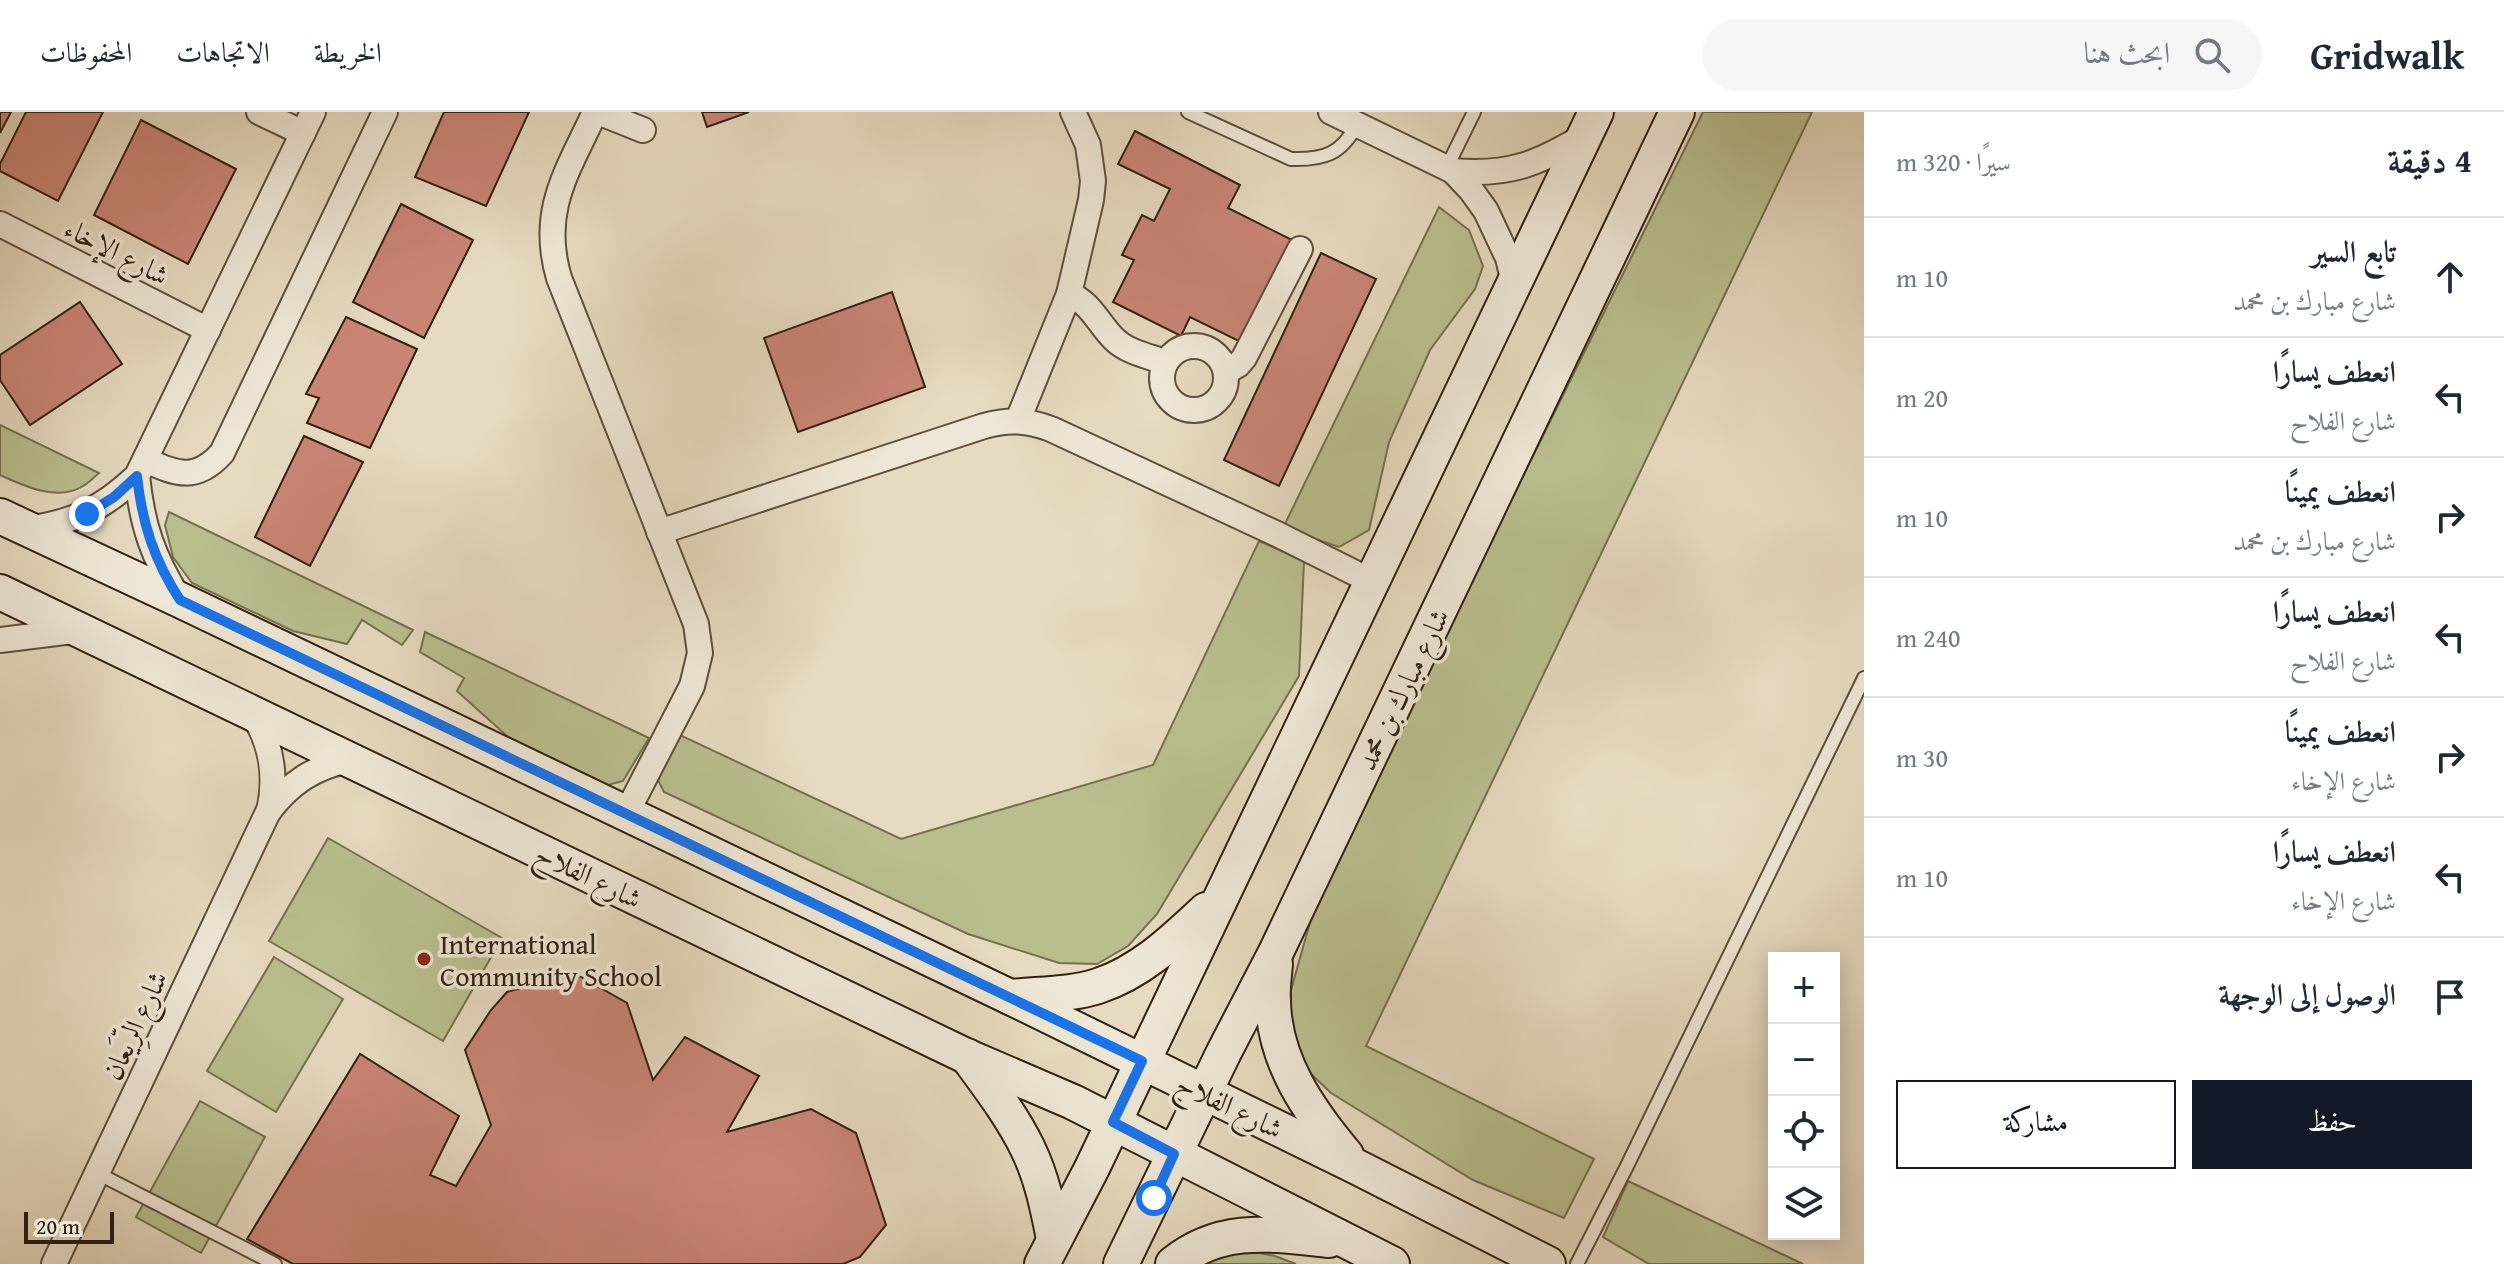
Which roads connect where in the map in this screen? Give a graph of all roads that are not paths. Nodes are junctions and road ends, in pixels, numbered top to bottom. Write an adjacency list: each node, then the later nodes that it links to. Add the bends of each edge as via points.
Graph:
1 (259, 112): 9 (street)
2 (385, 112): 22 (street, via 222,453 207,467 185,473)
3 (596, 112): 12 (street); 24 (street, via 557,196 553,258)
4 (1073, 112): 17 (street, via 1088,145 1093,181)
5 (1188, 112): 10 (lane, via 1291,159 1333,152 1348,142)
6 (1331, 112): 10 (street)
7 (1474, 112): 13 (lane)
8 (1677, 112): 36 (main road, شارع مبارك بن محمد)
9 (308, 123): 18 (street)
10 (1357, 124): 13 (street)
11 (1590, 124): 13 (street, via 1544,160 1522,168 1488,173); 16 (main road)
12 (643, 130)
13 (1450, 169): 16 (street, via 1471,190 1498,234)
14 (0, 224): 18 (street, شارع الإخاء)
15 (1300, 249): 20 (street, via 1244,358)
16 (1514, 283): 25 (main road)
17 (1069, 294): 19 (street, via 1084,302 1122,345); 21 (street)
18 (208, 330): 22 (street)
19 (1165, 362): 20 (street, via 1193,345 1214,353); 20 (street, via 1162,384 1184,409 1206,409 1215,403 1223,394)
20 (1226, 372)
21 (1018, 420): 24 (street, via 984,426); 25 (street, via 1051,429)
22 (141, 468): 23 (street, via 114,497 87,514 58,524); 27 (street, via 140,509 149,541)
23 (14, 523): 27 (main road, شارع الفلاح)
24 (659, 532): 34 (street, via 696,624 700,653 692,686)
25 (1371, 581): 35 (main road)
26 (0, 592): 28 (main road, شارع الفلاح)
27 (180, 600): 34 (main road, شارع الفلاح)
28 (81, 630): 29 (street); 31 (main road, شارع الفلاح)
29 (0, 640)
30 (1864, 678): 53 (lane)
31 (253, 714): 32 (main road, شارع الفلاح); 33 (street, شارع الرِّيَعان, via 272,761)
32 (349, 760): 33 (street, شارع الرِّيَعان, via 303,777); 38 (main road, شارع الفلاح)
33 (268, 812): 44 (street, شارع الرِّيَعان)
34 (626, 814): 37 (main road, شارع الفلاح)
35 (1219, 899): 37 (main road, via 1122,976 1097,986); 39 (main road)
36 (1276, 952): 40 (main road, شارع مبارك بن محمد); 43 (main road, via 1273,1002 1278,1044 1318,1122)
37 (1010, 997): 39 (main road, شارع الفلاح)
38 (966, 1056): 41 (main road, شارع الفلاح); 46 (main road, via 1028,1150 1045,1195)
39 (1142, 1061): 40 (main road, شارع الفلاح); 41 (main road)
40 (1204, 1092): 42 (main road, شارع مبارك بن محمد); 43 (main road, شارع الفلاح)
41 (1113, 1122): 42 (main road, شارع الفلاح); 46 (main road)
42 (1174, 1154): 45 (main road, شارع الفلاح); 49 (main road, شارع مبارك بن محمد)
43 (1355, 1166): 52 (main road, شارع الفلاح)
44 (97, 1173): 47 (street, شارع الرِّيَعان); 48 (lane)
45 (1349, 1242): 50 (main road, via 1232,1235 1191,1250); 51 (main road, شارع الفلاح)
46 (1048, 1251)
47 (54, 1264)
48 (275, 1264)
49 (1121, 1264)
50 (1173, 1264)
51 (1392, 1264)
52 (1548, 1264)
53 (1577, 1264)

